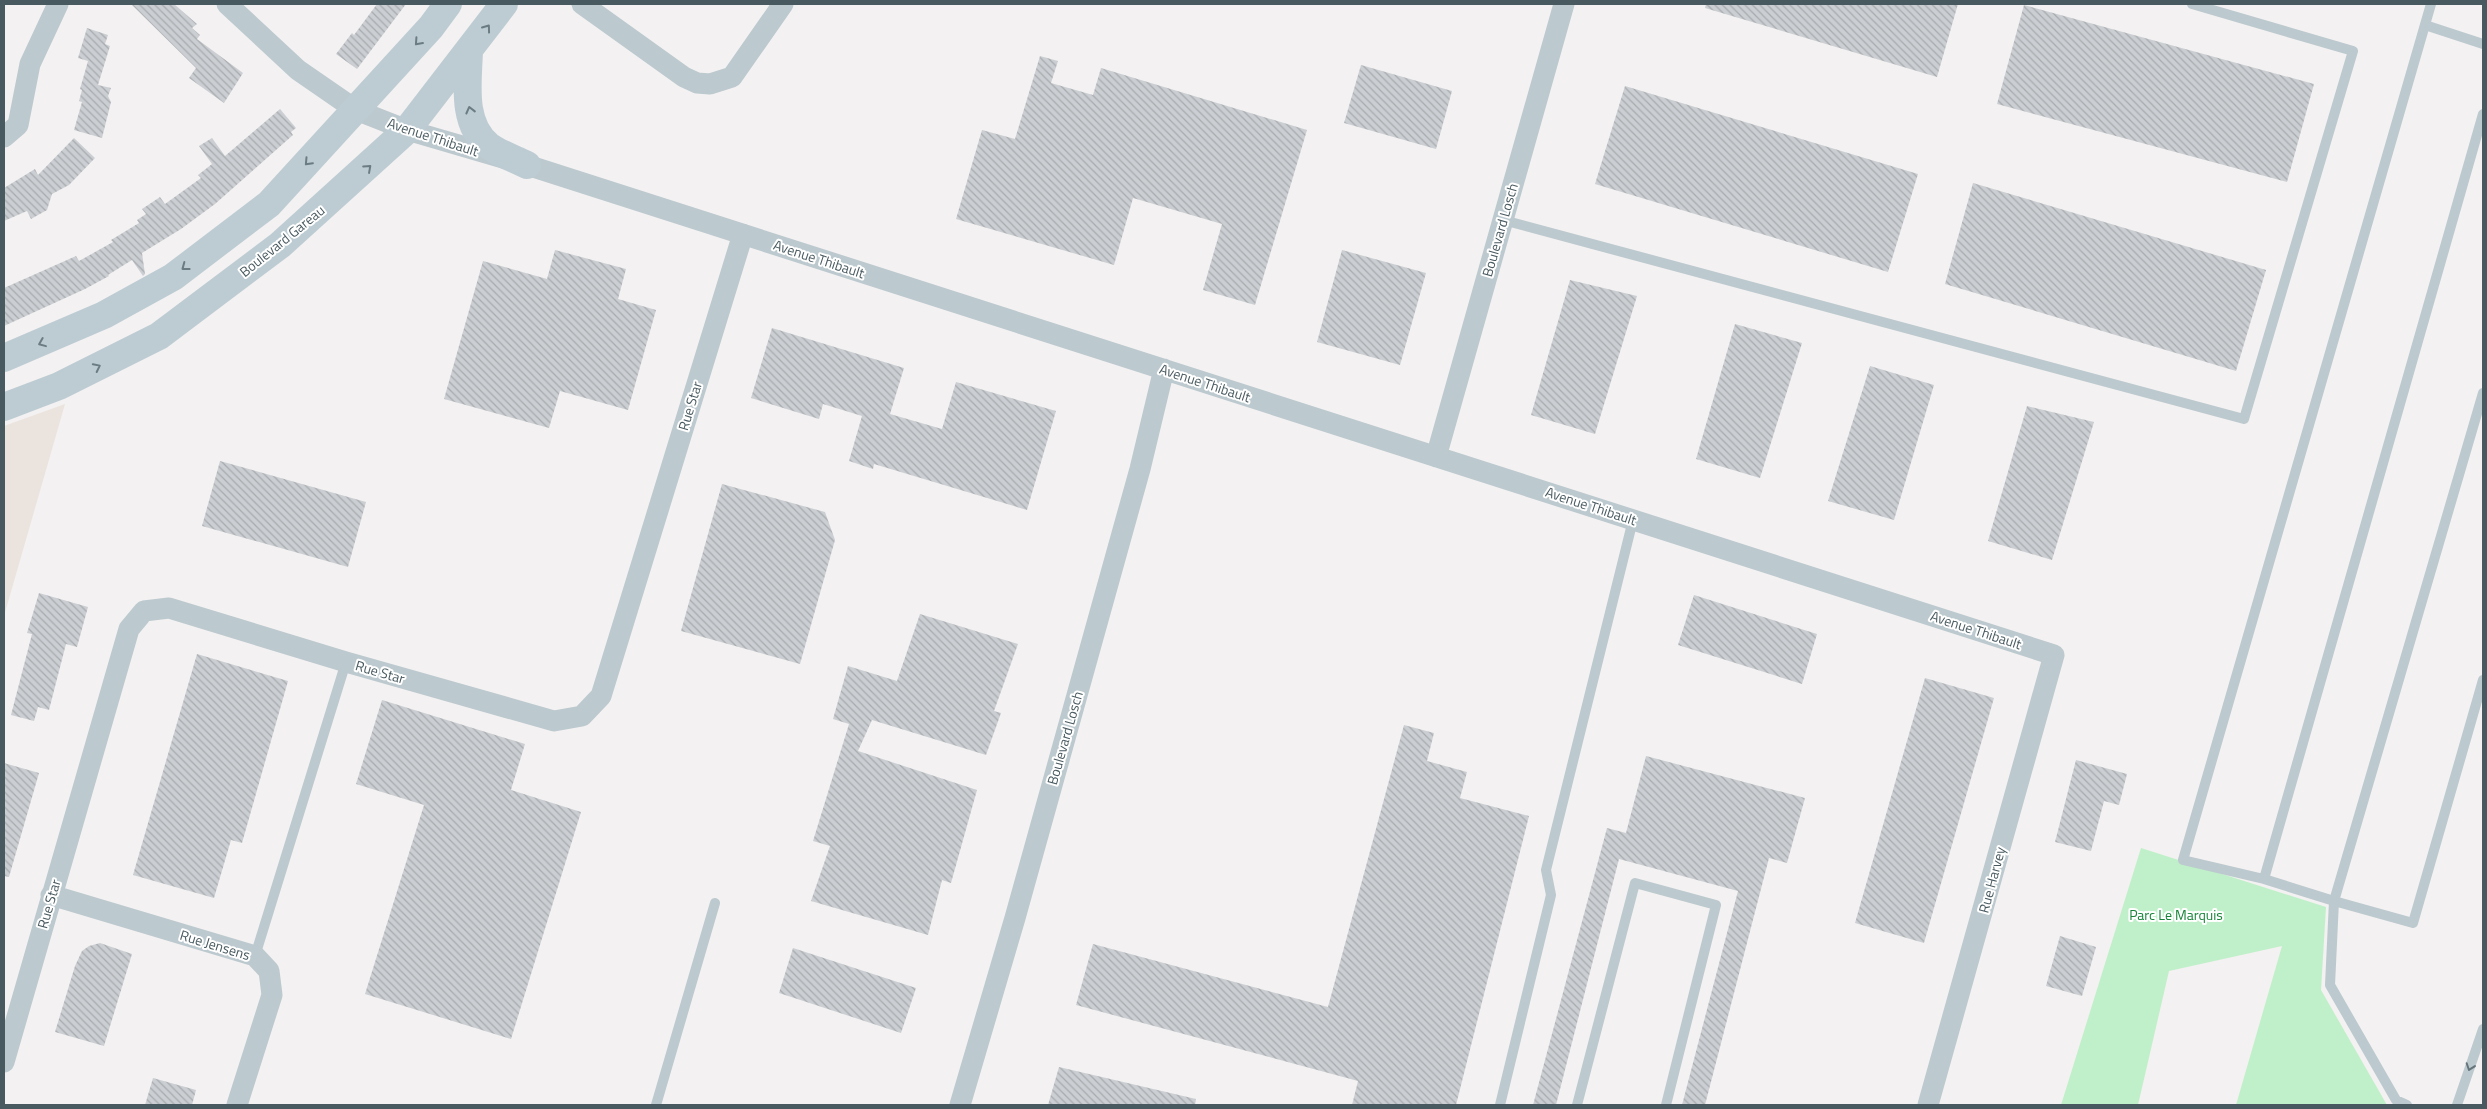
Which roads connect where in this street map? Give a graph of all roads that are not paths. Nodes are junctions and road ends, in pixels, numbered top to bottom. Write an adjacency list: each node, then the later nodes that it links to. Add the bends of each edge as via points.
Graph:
1 (58, 4): 16 (street, via 30,64 18,125)
2 (227, 4): 13 (street, Avenue Thibault, via 298,70)
3 (448, 4): 13 (street, one-way to 13)
4 (504, 4): 12 (street, Boulevard Gareau, one-way to 4)
5 (582, 4): 6 (street, via 684,77 697,84 710,84 732,77)
6 (783, 4)
7 (1564, 4): 18 (street, Boulevard Losch)
8 (2192, 4): 18 (lane, via 2353,51 2244,419)
9 (2431, 4): 10 (lane)
10 (2425, 25): 11 (lane); 29 (lane, via 2183,860)
11 (2483, 44)
12 (469, 51): 15 (street, Boulevard Gareau); 17 (street, one-way to 12, via 489,146 479,133 468,101)
13 (356, 110): 15 (street, Avenue Thibault); 20 (street, one-way to 20, via 269,204 173,277 104,316)
14 (2483, 114): 29 (lane)
15 (407, 130): 17 (street, Avenue Thibault); 23 (street, Boulevard Gareau, one-way to 15, via 59,386 160,336 280,245)
16 (4, 137)
17 (527, 165): 19 (street, Avenue Thibault)
18 (1502, 220): 24 (street, Boulevard Losch)
19 (743, 234): 21 (street, Avenue Thibault); 27 (street, Rue Star, via 601,696 582,716 554,721)
20 (4, 358)
21 (1164, 370): 24 (street, Avenue Thibault); 38 (street, Boulevard Losch, via 1138,479)
22 (2483, 393): 31 (lane)
23 (4, 406)
24 (1436, 456): 25 (street, Avenue Thibault)
25 (1633, 520): 26 (street, Avenue Thibault); 39 (lane, via 1546,870 1551,895)
26 (2054, 655): 42 (street, Rue Harvey)
27 (346, 662): 30 (street, Rue Star, via 169,608 144,611 129,629); 33 (lane)
28 (2483, 680): 31 (lane, via 2413,923)
29 (2264, 878): 31 (lane)
30 (52, 895): 33 (street, Rue Jensens); 35 (street, Rue Star)
31 (2334, 901): 43 (lane, via 2330,985 2396,1100)
32 (715, 903): 37 (lane)
33 (255, 956): 36 (street, Rue Jensens, via 269,971 272,995)
34 (2483, 1029): 44 (lane, one-way to 44)
35 (4, 1062)
36 (237, 1105)
37 (656, 1105)
38 (960, 1105)
39 (1500, 1105)
40 (1577, 1105): 41 (lane, via 1636,883 1716,905)
41 (1666, 1105)
42 (1928, 1105)
43 (2406, 1105)
44 (2457, 1105)

